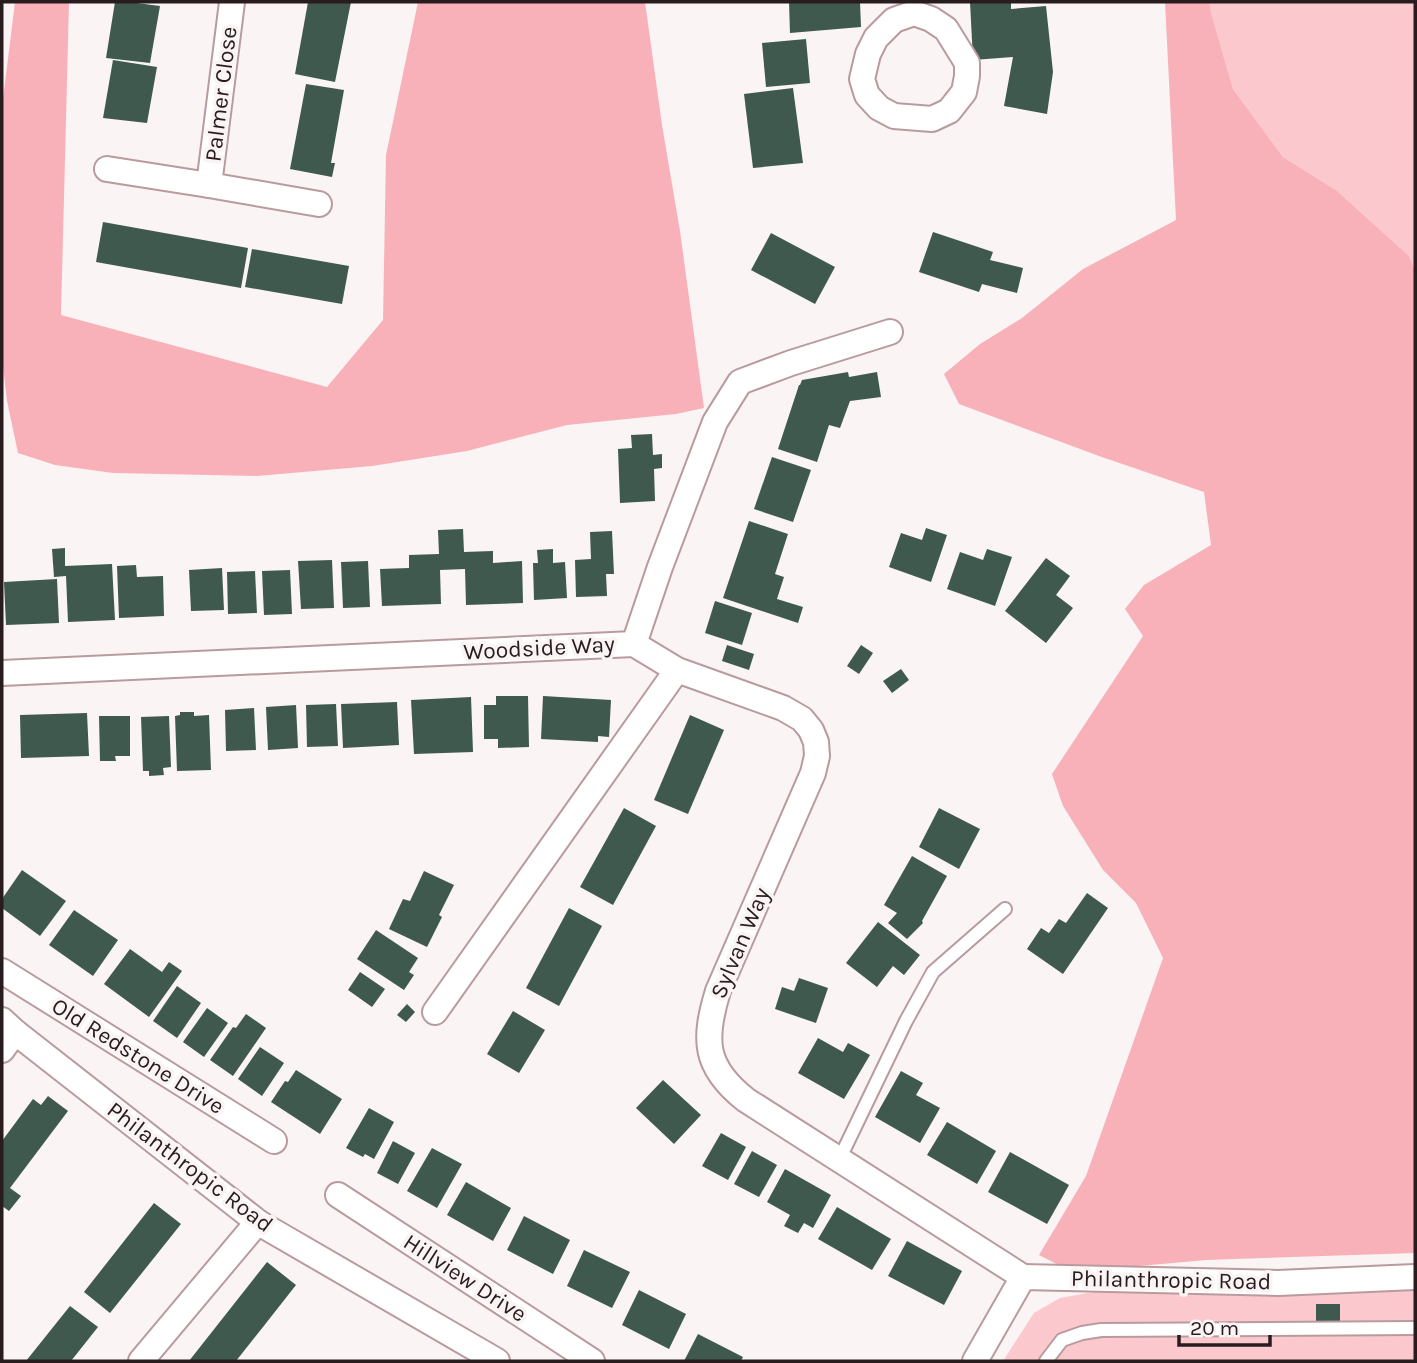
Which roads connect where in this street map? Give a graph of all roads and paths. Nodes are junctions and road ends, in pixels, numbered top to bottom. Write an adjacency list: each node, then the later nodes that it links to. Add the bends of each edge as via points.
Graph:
1 (232, 2): 4 (street, Palmer Close)
2 (914, 7): 2 (street, via 946,29 967,63 964,92 948,111 932,119 894,116 879,108 867,95 862,79 876,38)
3 (107, 169): 4 (street, Palmer Close)
4 (209, 185): 5 (street, Palmer Close)
5 (320, 204)
6 (890, 332): 7 (street, Woodside Way, via 740,382 715,422)
7 (634, 644): 8 (street, Sylvan Way); 9 (street, Woodside Way)
8 (677, 670): 12 (street); 15 (street, Sylvan Way, via 783,708 802,719 816,742 813,773 718,991 709,1044 713,1063 730,1088)
9 (2, 673)
10 (1005, 909): 15 (lane, via 933,972)
11 (2, 971): 14 (street, Old Redstone Drive)
12 (435, 1012)
13 (6, 1034): 17 (street, Philanthropic Road)
14 (274, 1141)
15 (839, 1160): 18 (street, Sylvan Way)
16 (338, 1195): 23 (street, Hillview Drive)
17 (259, 1223): 21 (street); 22 (street, Philanthropic Road)
18 (1023, 1277): 19 (street, Philanthropic Road, via 1278,1283); 24 (street)
19 (1415, 1277)
20 (1415, 1328): 25 (lane, via 1101,1330 1062,1340)
21 (141, 1361)
22 (497, 1361)
23 (592, 1361)
24 (975, 1361)
25 (1046, 1361)

